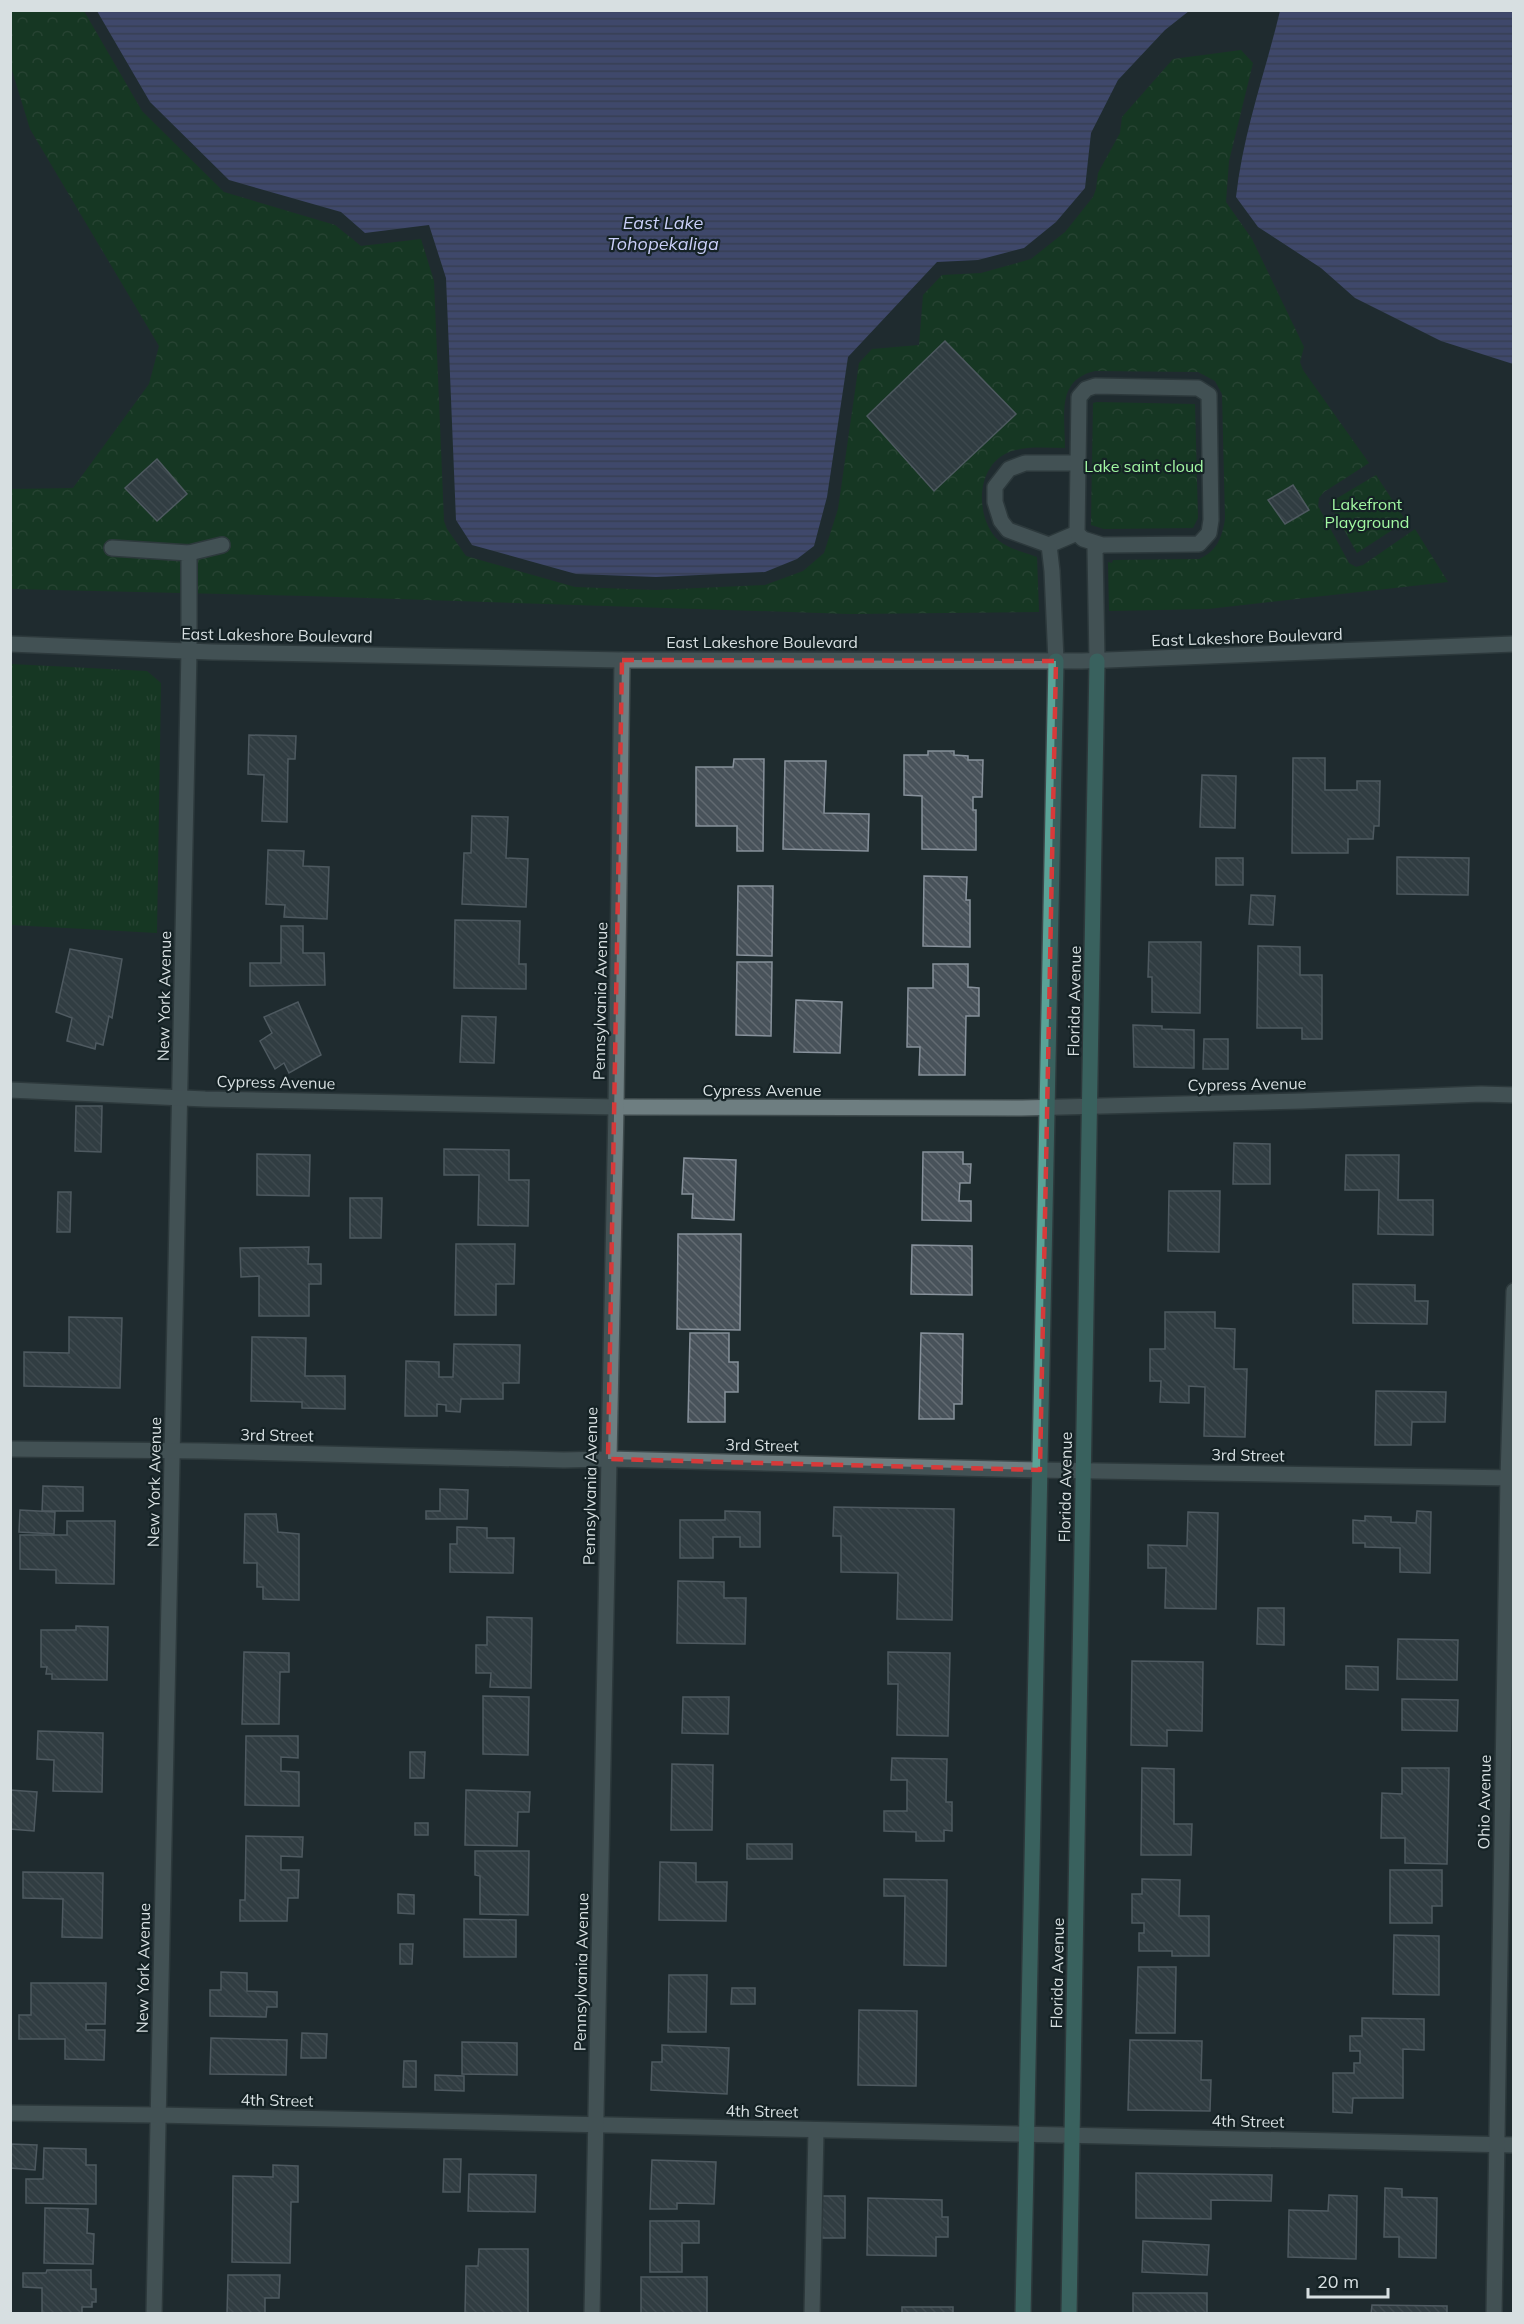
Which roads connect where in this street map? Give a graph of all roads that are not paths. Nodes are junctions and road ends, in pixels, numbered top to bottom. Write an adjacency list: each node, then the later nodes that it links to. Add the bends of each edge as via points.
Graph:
1 (1078, 463): 2 (street); 3 (street, via 1079,397 1086,389 1198,388 1209,395 1209,533 1199,544); 5 (street, via 1025,463 1009,469 995,487 995,502 1008,530)
2 (1077, 533): 3 (street, via 1083,539); 5 (street)
3 (1102, 544): 13 (street, via 1095,548)
4 (222, 545): 7 (street)
5 (1049, 545): 12 (street)
6 (112, 548): 7 (street)
7 (189, 553): 10 (street, New York Avenue)
8 (10, 644): 10 (street, East Lakeshore Boulevard)
9 (1514, 644): 13 (street, East Lakeshore Boulevard)
10 (189, 651): 11 (street, East Lakeshore Boulevard); 16 (street, New York Avenue)
11 (622, 660): 12 (street, East Lakeshore Boulevard); 18 (street, Pennsylvania Avenue)
12 (1056, 661): 13 (street, East Lakeshore Boulevard); 19 (main road, Florida Avenue)
13 (1097, 661): 17 (main road, Florida Avenue)
14 (10, 1090): 16 (street, Cypress Avenue)
15 (1514, 1095): 17 (street, Cypress Avenue)
16 (180, 1098): 18 (street, Cypress Avenue); 22 (street, New York Avenue)
17 (1090, 1106): 19 (street, Cypress Avenue); 25 (main road, Florida Avenue)
18 (616, 1107): 19 (street, Cypress Avenue); 23 (street, Pennsylvania Avenue)
19 (1048, 1107): 24 (main road, Florida Avenue)
20 (1514, 1291): 26 (street, Ohio Avenue)
21 (10, 1449): 22 (street, 3rd Street)
22 (173, 1452): 23 (street, 3rd Street); 28 (street, New York Avenue)
23 (608, 1459): 24 (street, 3rd Street); 29 (street, Pennsylvania Avenue)
24 (1040, 1470): 25 (street, 3rd Street); 31 (main road, Florida Avenue)
25 (1083, 1471): 26 (street, 3rd Street); 32 (main road, Florida Avenue)
26 (1511, 1478): 33 (street, Ohio Avenue)
27 (10, 2113): 28 (street, 4th Street)
28 (157, 2115): 29 (street, 4th Street); 35 (street, New York Avenue)
29 (596, 2126): 30 (street, 4th Street); 36 (street, Pennsylvania Avenue)
30 (816, 2130): 31 (street, 4th Street); 37 (street)
31 (1026, 2134): 32 (street, 4th Street); 38 (main road, Florida Avenue)
32 (1073, 2134): 33 (street, 4th Street); 39 (main road, Florida Avenue)
33 (1496, 2145): 34 (street, 4th Street); 40 (street, Ohio Avenue)
34 (1514, 2145)
35 (154, 2313)
36 (592, 2313)
37 (812, 2313)
38 (1023, 2313)
39 (1069, 2313)
40 (1494, 2313)

